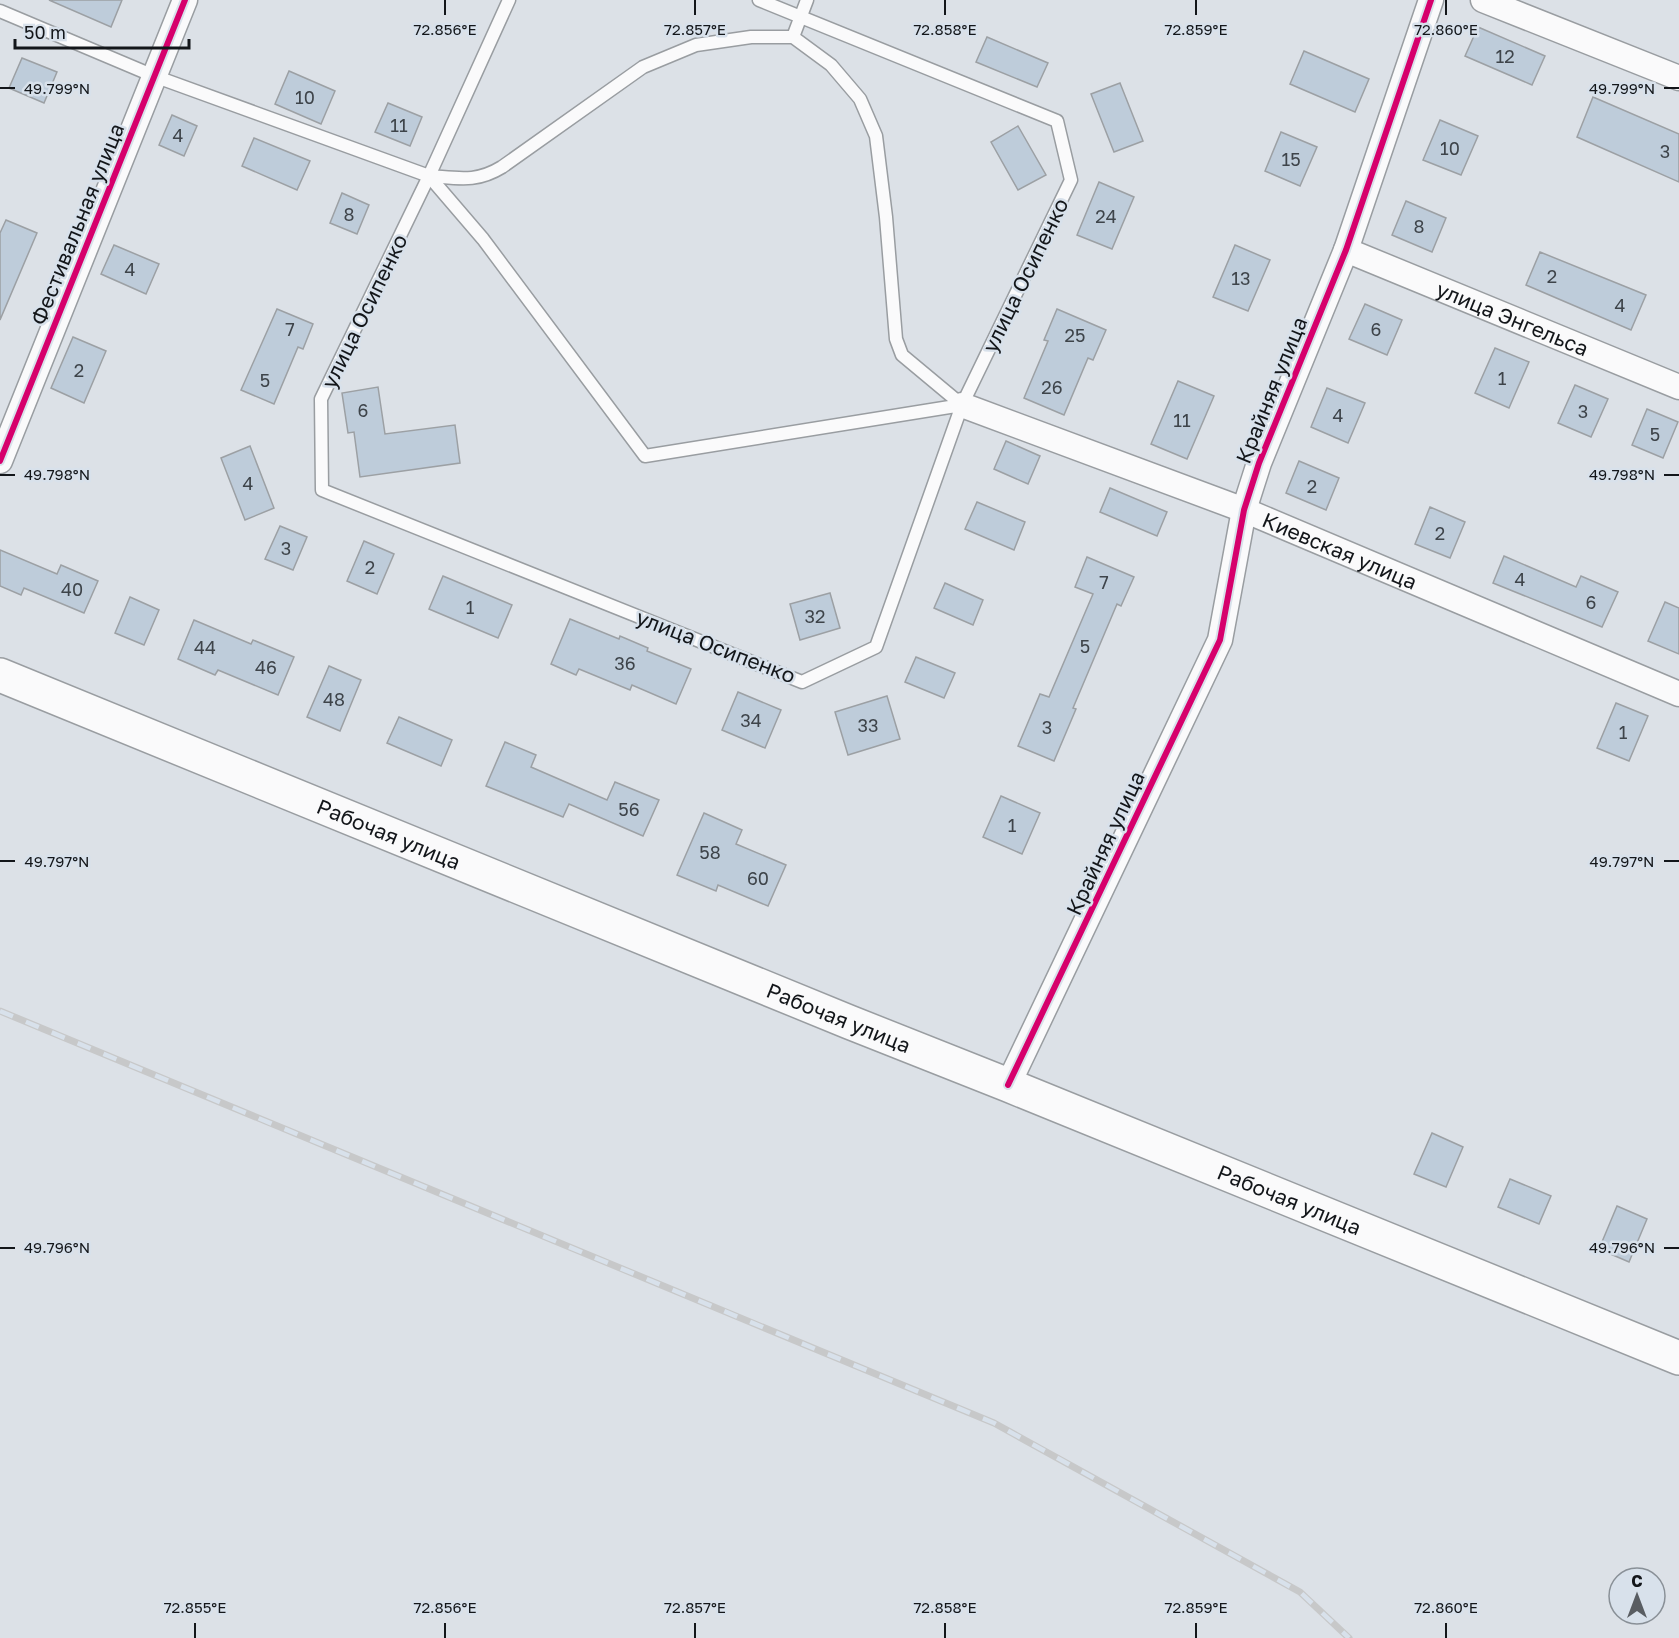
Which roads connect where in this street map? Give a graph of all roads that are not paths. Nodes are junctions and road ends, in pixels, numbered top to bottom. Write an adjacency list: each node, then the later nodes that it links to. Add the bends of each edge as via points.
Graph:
1 (185, 0): 10 (street, Фестивальная улица)
2 (509, 0): 12 (lane, улица Осипенко)
3 (759, 0): 8 (lane, улица Осипенко)
4 (807, 0): 8 (lane)
5 (1431, 0): 13 (street, Крайняя улица)
6 (1483, 0): 11 (street)
7 (0, 11): 10 (lane)
8 (800, 17): 9 (lane); 15 (lane, улица Осипенко, via 1057,121 1071,180)
9 (793, 37): 12 (lane, via 751,37 696,45 643,67 488,175 473,179); 15 (lane, via 831,65 860,99 876,136 896,339 902,355)
10 (154, 76): 12 (lane); 16 (street, Фестивальная улица)
11 (1679, 78)
12 (429, 176): 15 (lane, via 483,239 645,456); 15 (lane, улица Осипенко, via 321,399 322,490 802,682 876,647)
13 (1346, 250): 14 (street, улица Энгельса); 17 (street, Крайняя улица, via 1259,462)
14 (1679, 387)
15 (962, 405): 17 (street, Киевская улица)
16 (0, 461)
17 (1244, 510): 19 (street, Киевская улица); 20 (street, Крайняя улица, via 1220,639)
18 (0, 675): 20 (main road, Рабочая улица)
19 (1679, 694)
20 (1008, 1085): 21 (main road, Рабочая улица)
21 (1679, 1358)

